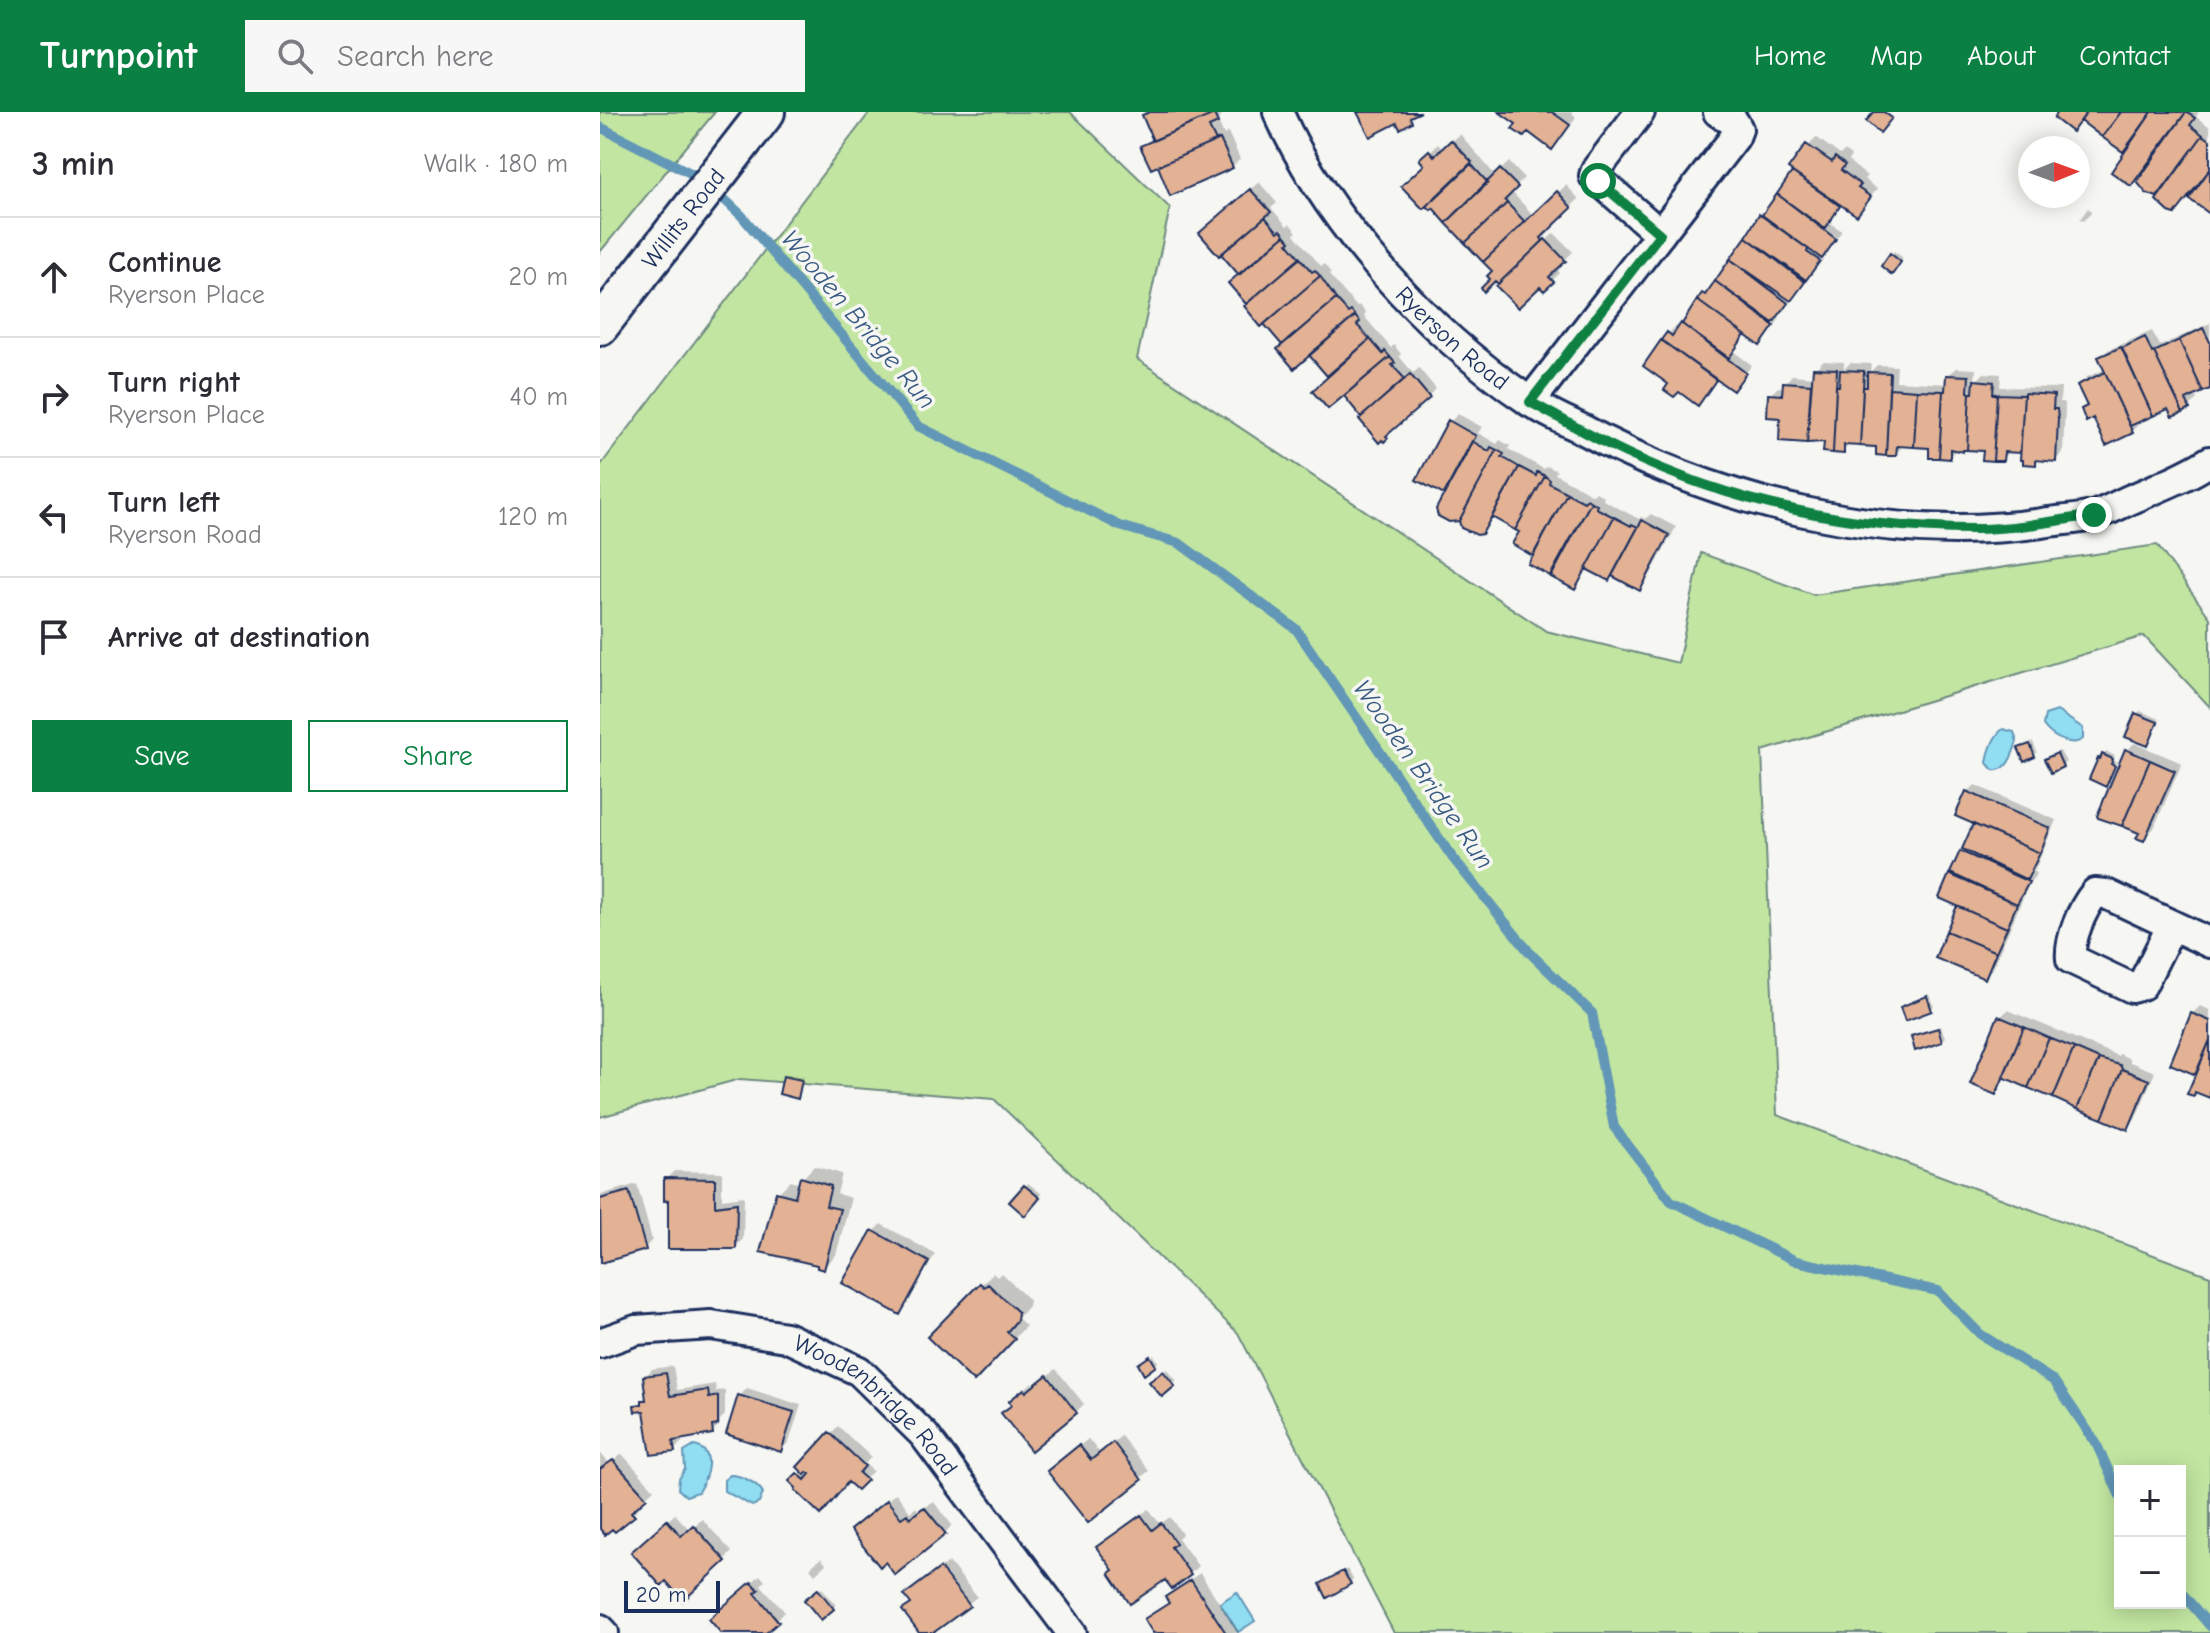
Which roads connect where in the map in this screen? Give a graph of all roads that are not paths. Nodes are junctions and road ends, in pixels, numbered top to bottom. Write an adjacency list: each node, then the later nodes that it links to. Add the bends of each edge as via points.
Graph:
1 (766, 112): 6 (street, Willits Road)
2 (1278, 112): 7 (street, Ryerson Road, via 1334,211 1400,289 1470,356)
3 (1640, 112): 5 (street, via 1594,176)
4 (1718, 112): 5 (street, via 1734,122 1735,137)
5 (1660, 234): 7 (street)
6 (600, 326)
7 (1530, 402): 8 (street, Ryerson Road, via 1680,476 1769,505 1896,524 1974,529 2094,515)
8 (2210, 461)
9 (2171, 927): 10 (street)
10 (2210, 943)
11 (600, 1343): 12 (street, Woodenbridge Road, via 636,1330 711,1325 786,1337 859,1371 924,1435)
12 (1072, 1633)

